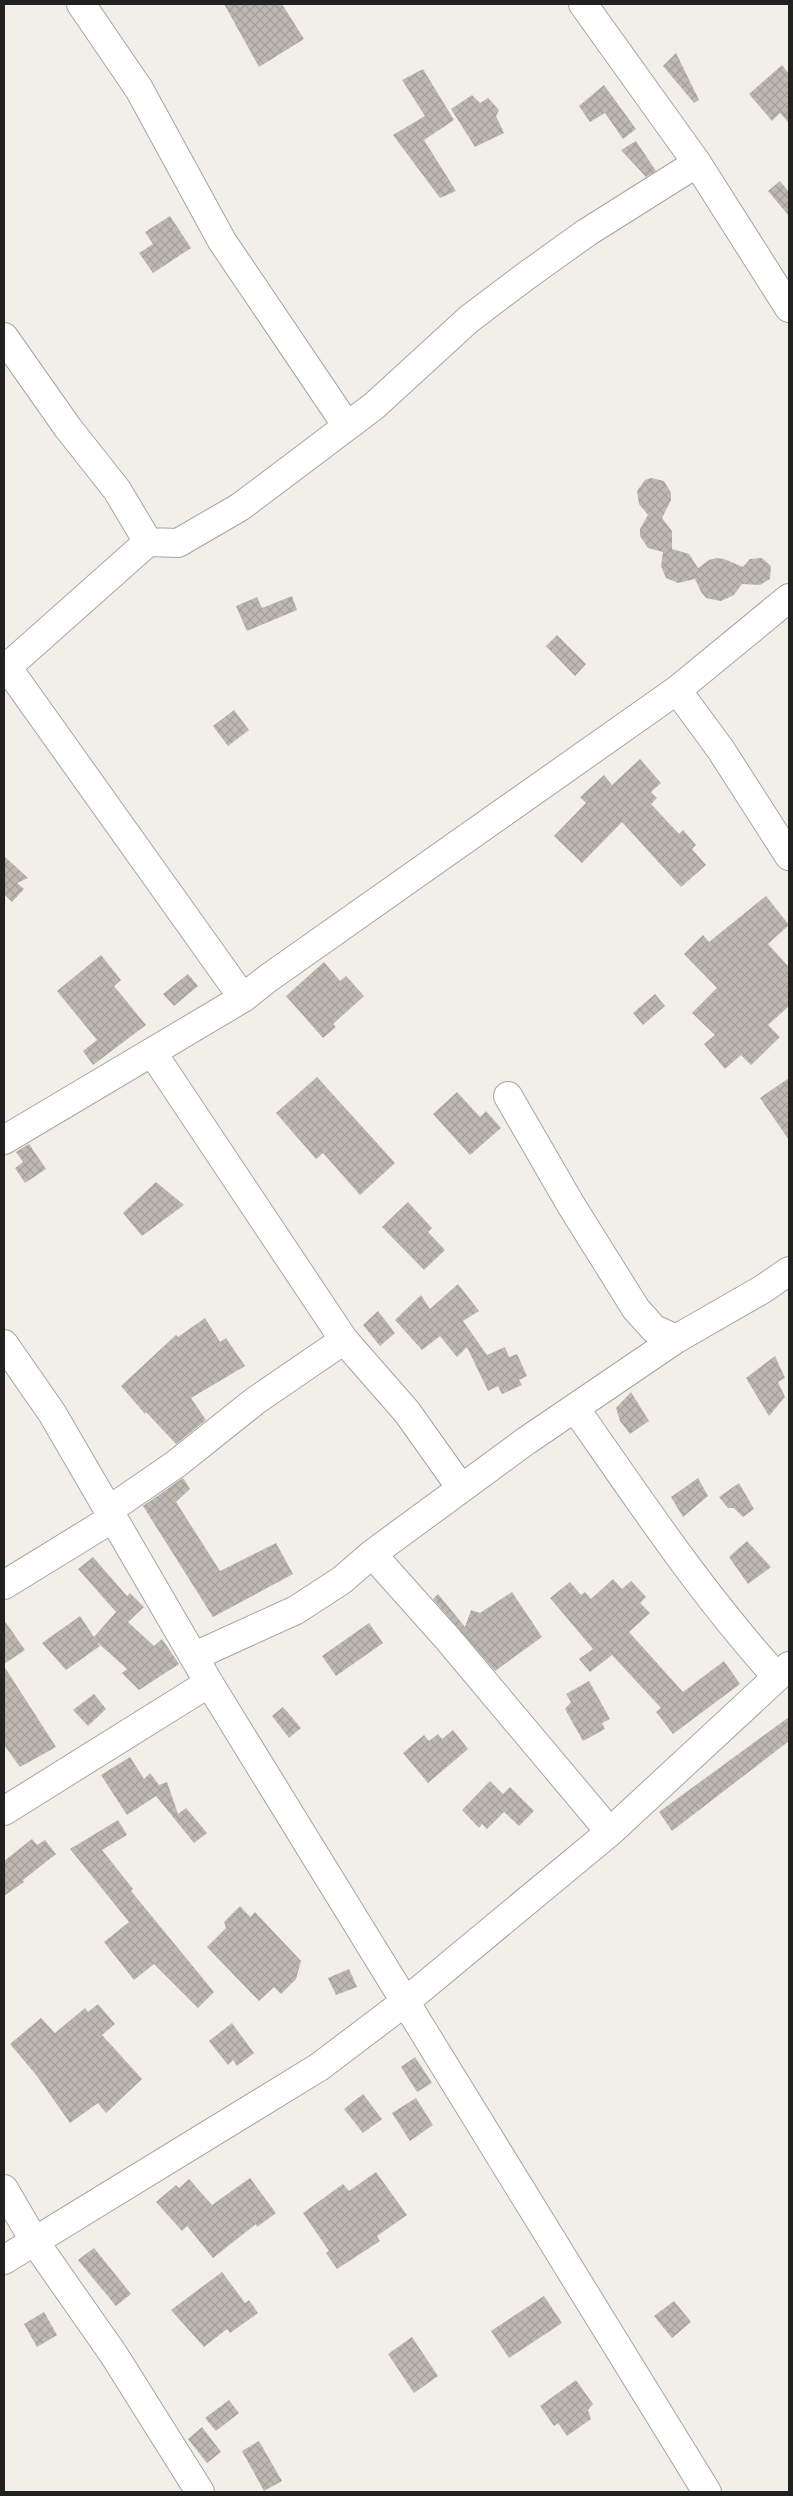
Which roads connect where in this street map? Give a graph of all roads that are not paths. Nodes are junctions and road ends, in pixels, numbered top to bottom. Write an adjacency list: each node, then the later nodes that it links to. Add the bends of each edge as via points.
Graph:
1 (81, 4): 6 (street, via 139,90 224,245)
2 (583, 4): 3 (street)
3 (697, 163): 4 (street); 6 (street, via 586,233 519,281)
4 (789, 308)
5 (4, 337): 7 (street, via 68,428 117,490)
6 (347, 426): 7 (street, via 240,506 178,543)
7 (148, 542): 9 (street)
8 (789, 598): 10 (street)
9 (6, 668): 12 (street)
10 (677, 690): 11 (street, via 721,750); 12 (street)
11 (789, 856)
12 (243, 998): 13 (street)
13 (152, 1052): 15 (street); 18 (street)
14 (508, 1096): 17 (street, via 636,1309 654,1329)
15 (4, 1140)
16 (789, 1271): 17 (street)
17 (676, 1339): 20 (street)
18 (344, 1340): 21 (street, via 407,1412); 22 (street, via 255,1401)
19 (4, 1344): 22 (street, via 52,1413)
20 (575, 1408): 21 (street); 26 (street, via 689,1571 734,1629)
21 (461, 1488): 23 (street)
22 (111, 1514): 24 (street); 25 (street)
23 (372, 1554): 25 (street, via 342,1580 296,1610); 29 (street, via 448,1638)
24 (4, 1585)
25 (195, 1656): 27 (street)
26 (783, 1672): 29 (street)
27 (209, 1683): 28 (street); 30 (street)
28 (4, 1811)
29 (610, 1832): 30 (street)
30 (405, 2002): 32 (street, via 319,2067); 35 (street)
31 (4, 2189): 32 (street)
32 (36, 2242): 33 (street); 34 (street, via 114,2355)
33 (4, 2260)
34 (200, 2492)
35 (707, 2492)

